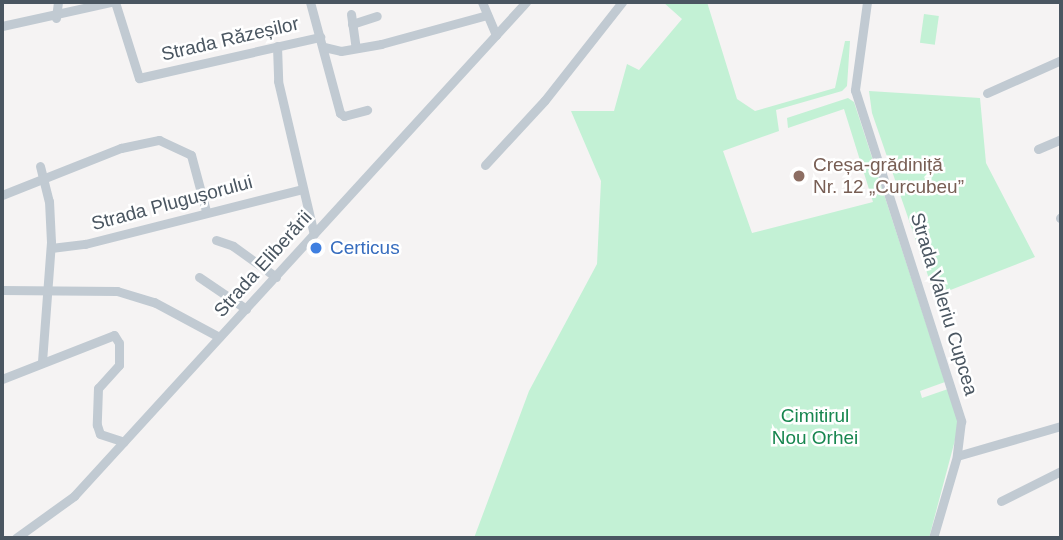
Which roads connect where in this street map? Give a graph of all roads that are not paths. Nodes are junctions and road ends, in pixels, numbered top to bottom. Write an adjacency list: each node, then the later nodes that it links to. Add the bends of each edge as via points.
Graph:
1 (58, 2): 11 (street)
2 (113, 2): 11 (street); 16 (street, Strada Răzeșilor, via 137,77)
3 (310, 2): 15 (street)
4 (482, 2): 9 (street)
5 (526, 2): 14 (street, Strada Eliberării)
6 (622, 2): 25 (street, via 545,100)
7 (867, 2): 43 (street, Strada Valeriu Cupcea, via 855,90 952,383 961,421)
8 (351, 14): 12 (street)
9 (487, 15): 14 (street); 18 (street, Strada Răzeșilor)
10 (377, 16): 12 (street)
11 (56, 18): 13 (street)
12 (352, 24): 18 (street)
13 (2, 26)
14 (496, 35): 30 (street, Strada Eliberării)
15 (320, 37): 16 (street, Strada Răzeșilor); 17 (street, Strada Răzeșilor)
16 (277, 47): 27 (street, via 278,82)
17 (324, 47): 18 (street, Strada Răzeșilor); 21 (street, Strada Răzeșilor, via 342,115)
18 (356, 48)
19 (1061, 60): 20 (street)
20 (987, 93)
21 (367, 110)
22 (1061, 139): 23 (street)
23 (1038, 149)
24 (40, 166): 26 (street)
25 (485, 166)
26 (42, 177): 28 (street); 29 (street, via 121,148 159,140 191,155); 32 (street, via 49,201)
27 (302, 189): 29 (street, Strada Plugușorului); 30 (street)
28 (2, 195)
29 (206, 211): 32 (street, Strada Plugușorului, via 85,244)
30 (314, 234): 34 (street, Strada Eliberării)
31 (216, 240): 34 (street, via 233,246)
32 (51, 248): 35 (street)
33 (199, 277): 37 (street)
34 (276, 277): 37 (street, Strada Eliberării)
35 (50, 289): 36 (street); 38 (street, via 103,289 135,295); 39 (street)
36 (2, 290)
37 (246, 309): 38 (street, Strada Eliberării)
38 (219, 337): 42 (street, Strada Eliberării)
39 (42, 363): 40 (street); 42 (street, via 76,353 109,335 118,338 119,365 99,388 96,418 100,434)
40 (2, 379)
41 (1061, 426): 43 (street)
42 (124, 442): 46 (street, Strada Eliberării, via 64,506)
43 (957, 456): 47 (street, Strada Valeriu Cupcea)
44 (1061, 471): 45 (street)
45 (1001, 501)
46 (16, 538)
47 (933, 538)

